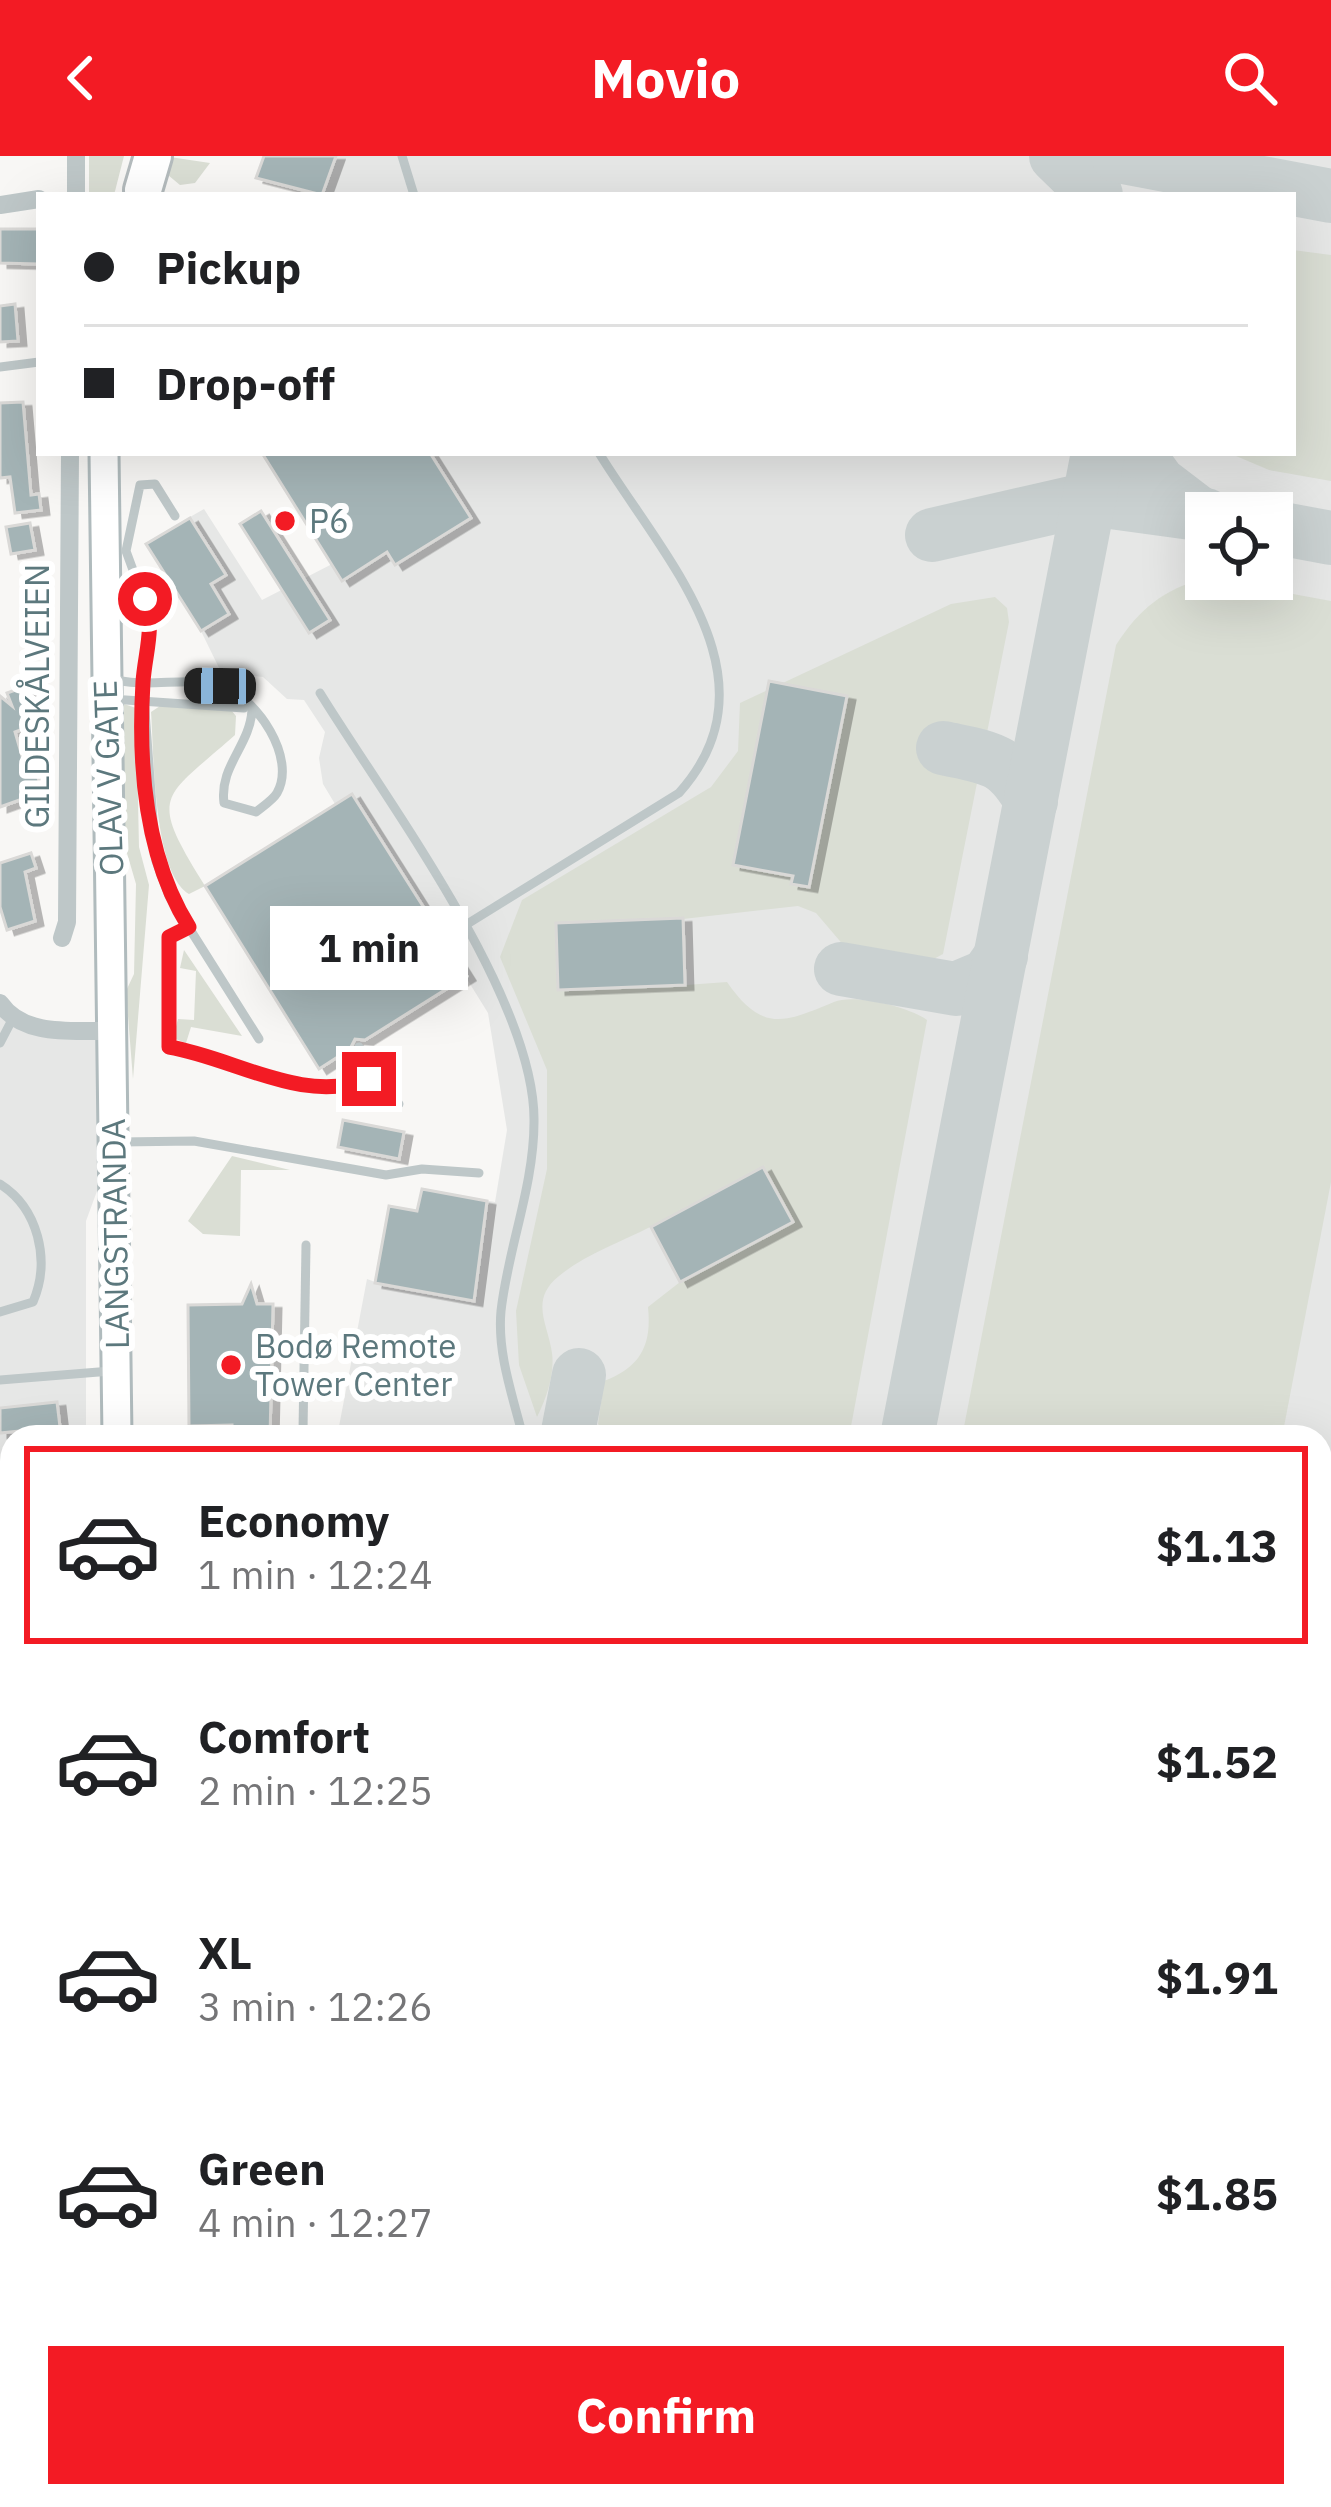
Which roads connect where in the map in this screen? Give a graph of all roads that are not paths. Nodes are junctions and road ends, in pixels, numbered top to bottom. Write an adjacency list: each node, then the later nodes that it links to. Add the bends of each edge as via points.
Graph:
1 (76, 156): 3 (street)
2 (402, 156): 4 (lane)
3 (72, 192)
4 (413, 192)
5 (36, 199): 6 (street)
6 (0, 205)
7 (36, 362): 8 (lane)
8 (0, 367)
9 (70, 456): 20 (street, GILDESKÅLVEIEN)
10 (104, 456): 14 (street, OLAV V GATE)
11 (600, 456): 18 (lane, via 704,621 722,684 721,725 706,763 679,793)
12 (175, 516): 13 (lane, via 155,484 140,485 126,551 152,619)
13 (143, 684): 14 (lane); 16 (lane); 17 (lane, via 220,686)
14 (106, 687): 16 (lane); 22 (street, OLAV V GATE)
15 (320, 693): 18 (lane)
16 (143, 700): 17 (lane); 19 (lane, via 156,861)
17 (252, 710): 17 (lane, via 251,729 221,782 224,803 256,812 277,794 283,767 276,741)
18 (464, 926): 37 (lane, via 512,1012 530,1070 535,1123 500,1314)
19 (189, 927): 23 (lane); 26 (lane, via 169,937 169,1047 305,1087 348,1087)
20 (62, 938)
21 (6, 1010): 22 (street, via 38,1028); 24 (lane)
22 (113, 1031): 28 (street, LANGSTRANDA)
23 (260, 1039)
24 (0, 1043)
25 (359, 1047): 26 (lane)
26 (377, 1074): 27 (lane)
27 (399, 1104)
28 (115, 1142): 29 (lane, via 194,1141 386,1175); 33 (street, LANGSTRANDA)
29 (479, 1173)
30 (0, 1184): 32 (lane, via 20,1197 38,1232 33,1302)
31 (305, 1245): 36 (lane)
32 (0, 1312)
33 (117, 1371): 34 (lane); 35 (street, LANGSTRANDA)
34 (0, 1380)
35 (117, 1425)
36 (303, 1425)
37 (521, 1425)

